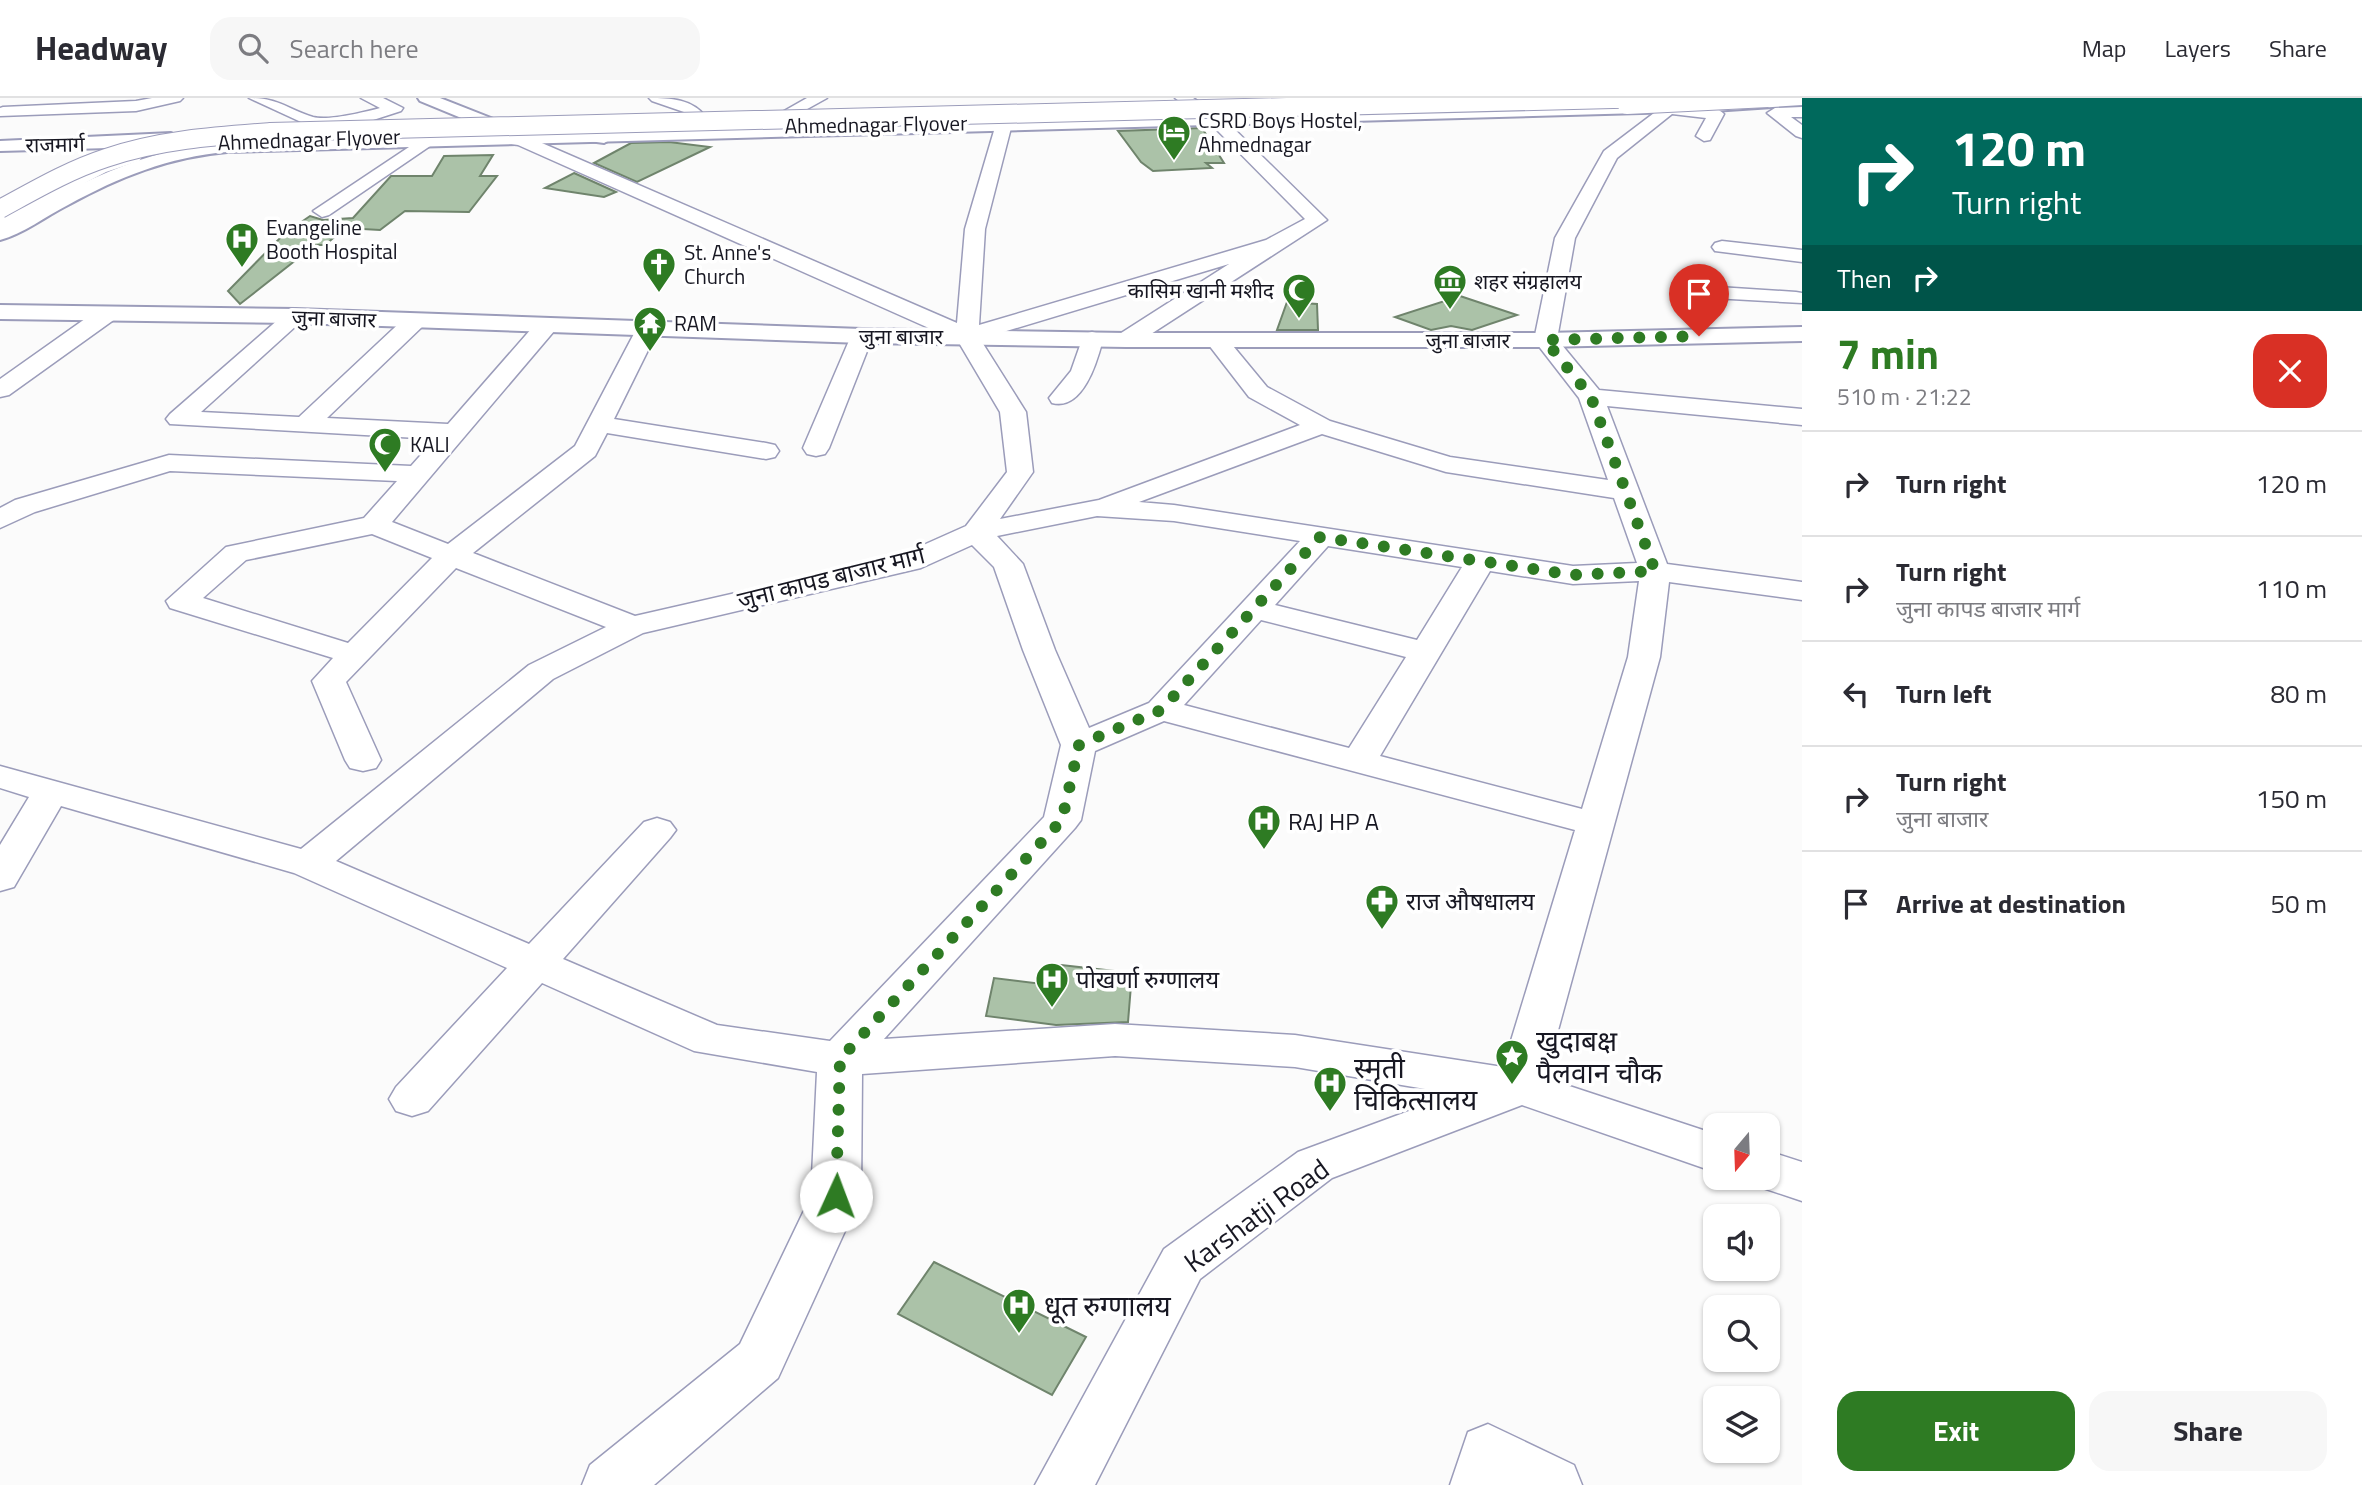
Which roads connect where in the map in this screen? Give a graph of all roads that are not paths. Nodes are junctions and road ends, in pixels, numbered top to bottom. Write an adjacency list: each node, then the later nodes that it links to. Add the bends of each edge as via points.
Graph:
1 (115, 98): 17 (street)
2 (175, 98): 17 (street)
3 (257, 98): 4 (street, via 314,123 367,117 395,108)
4 (369, 98)
5 (401, 98): 25 (main road)
6 (426, 98): 29 (main road)
7 (657, 98): 23 (street, via 690,109)
8 (819, 98): 22 (street)
9 (1571, 98): 12 (main road)
10 (1768, 98): 19 (main road, Ahmednagar Flyover, bridge)
11 (1256, 101): 12 (main road); 14 (main road)
12 (1331, 101)
13 (1733, 101): 16 (main road); 18 (main road)
14 (1190, 102): 22 (main road); 24 (street)
15 (1659, 103): 18 (main road); 19 (main road, Ahmednagar Flyover, bridge); 24 (main road); 60 (street, via 1610,155 1565,238)
16 (1799, 104): 30 (street, via 1775,113)
17 (136, 106): 20 (street); 35 (street)
18 (1712, 106): 32 (street)
19 (1363, 109): 27 (main road, bridge, via 1324,102 625,117); 27 (main road, via 1347,117 604,138); 29 (main road, Ahmednagar Flyover); 31 (main road, Ahmednagar Flyover, bridge)
20 (26, 111): 21 (street); 28 (street)
21 (3, 112)
22 (785, 115): 23 (main road)
23 (698, 117): 27 (main road)
24 (1215, 119): 26 (main road); 42 (street, via 1317,220)
25 (459, 123): 29 (main road); 33 (main road, via 239,130)
26 (1003, 124): 27 (main road); 56 (street, via 975,229)
27 (580, 127): 29 (main road); 31 (main road)
28 (0, 131)
29 (487, 131): 31 (main road); 34 (main road); 40 (main road, Ahmednagar Flyover, via 238,140 164,149 99,168)
30 (1802, 133)
31 (524, 134): 38 (main road, Ahmednagar Flyover, bridge, via 270,132 188,140 86,165); 56 (street)
32 (1704, 136)
33 (171, 138): 35 (main road, राजमार्ग); 37 (main road, via 106,151)
34 (427, 140): 39 (street); 41 (main road, via 248,145 165,156 120,171)
35 (109, 143): 36 (main road, राजमार्ग)
36 (0, 146)
37 (0, 200)
38 (0, 209)
39 (322, 211)
40 (0, 221)
41 (0, 234)
42 (1273, 244): 56 (street); 58 (street)
43 (1722, 247): 44 (street)
44 (1802, 256)
45 (1783, 268): 47 (street)
46 (1703, 292): 47 (street)
47 (1799, 305)
48 (0, 312): 49 (main road, जुना बाजार)
49 (107, 314): 50 (main road, जुना बाजार); 61 (street)
50 (296, 316): 51 (main road, जुना बाजार); 66 (street, via 179,419)
51 (416, 320): 52 (main road, जुना बाजार); 66 (street)
52 (547, 325): 53 (main road, जुना बाजार); 68 (street)
53 (648, 328): 55 (main road, जुना बाजार); 65 (street)
54 (1802, 334): 60 (main road, जुना बाजार)
55 (862, 336): 56 (main road, जुना बाजार); 69 (street)
56 (967, 336): 57 (main road, जुना बाजार); 76 (street, via 1013,412 1020,472)
57 (1092, 339): 58 (main road, जुना बाजार); 63 (street, via 1082,372)
58 (1126, 340): 59 (main road, जुना बाजार)
59 (1216, 340): 60 (main road, जुना बाजार); 67 (street, via 1258,392)
60 (1545, 340): 62 (street)
61 (0, 390)
62 (1591, 397): 64 (street); 72 (street)
63 (1061, 398)
64 (1802, 417)
65 (599, 424): 70 (street); 78 (street, via 586,450)
66 (305, 425): 68 (street)
67 (1321, 426): 72 (street, via 1446,464); 73 (street)
68 (454, 432): 71 (street)
69 (816, 448)
70 (766, 452)
71 (418, 474): 74 (street, via 169,463 25,506); 75 (street)
72 (1626, 491): 80 (street)
73 (1097, 508): 76 (street, जुना कापड बाजार मार्ग); 77 (street, जुना कापड बाजार मार्ग, via 1174,513)
74 (0, 519)
75 (374, 526): 78 (street); 85 (street, via 236,553 181,601)
76 (976, 532): 83 (street, जुना कापड बाजार मार्ग, via 911,562); 87 (street, via 1008,564)
77 (1320, 537): 79 (street, जुना कापड बाजार मार्ग); 82 (street)
78 (451, 556): 83 (street); 85 (street)
79 (1480, 562): 80 (street, जुना कापड बाजार मार्ग, via 1573,575); 84 (street)
80 (1655, 571): 81 (street, जुना कापड बाजार मार्ग); 92 (street, via 1644,657)
81 (1802, 592)
82 (1254, 609): 84 (street); 86 (street)
83 (632, 626): 94 (street, जुना कापड बाजार मार्ग, via 541,672)
84 (1426, 652): 89 (street)
85 (355, 655): 88 (street, via 329,681)
86 (1161, 710): 87 (street); 89 (street)
87 (1079, 745): 97 (street, via 1062,820)
88 (363, 760)
89 (1359, 762): 92 (street)
90 (0, 777): 91 (street)
91 (50, 793): 94 (street); 95 (street)
92 (1596, 824): 98 (street)
93 (657, 830): 96 (street)
94 (308, 864): 96 (street)
95 (0, 878)
96 (533, 963): 97 (street, via 710,1040); 99 (street)
97 (840, 1059): 98 (street, via 1115,1040 1295,1051); 103 (street, via 836,1196 759,1361)
98 (1520, 1087): 100 (street); 104 (street, Karshatji Road, via 1315,1165 1182,1264)
99 (412, 1099)
100 (1703, 1149)
101 (1780, 1174): 102 (street)
102 (1802, 1182)
103 (611, 1485)
104 (1064, 1485)
105 (1479, 1485): 106 (street, via 1488,1451)
106 (1553, 1485)

